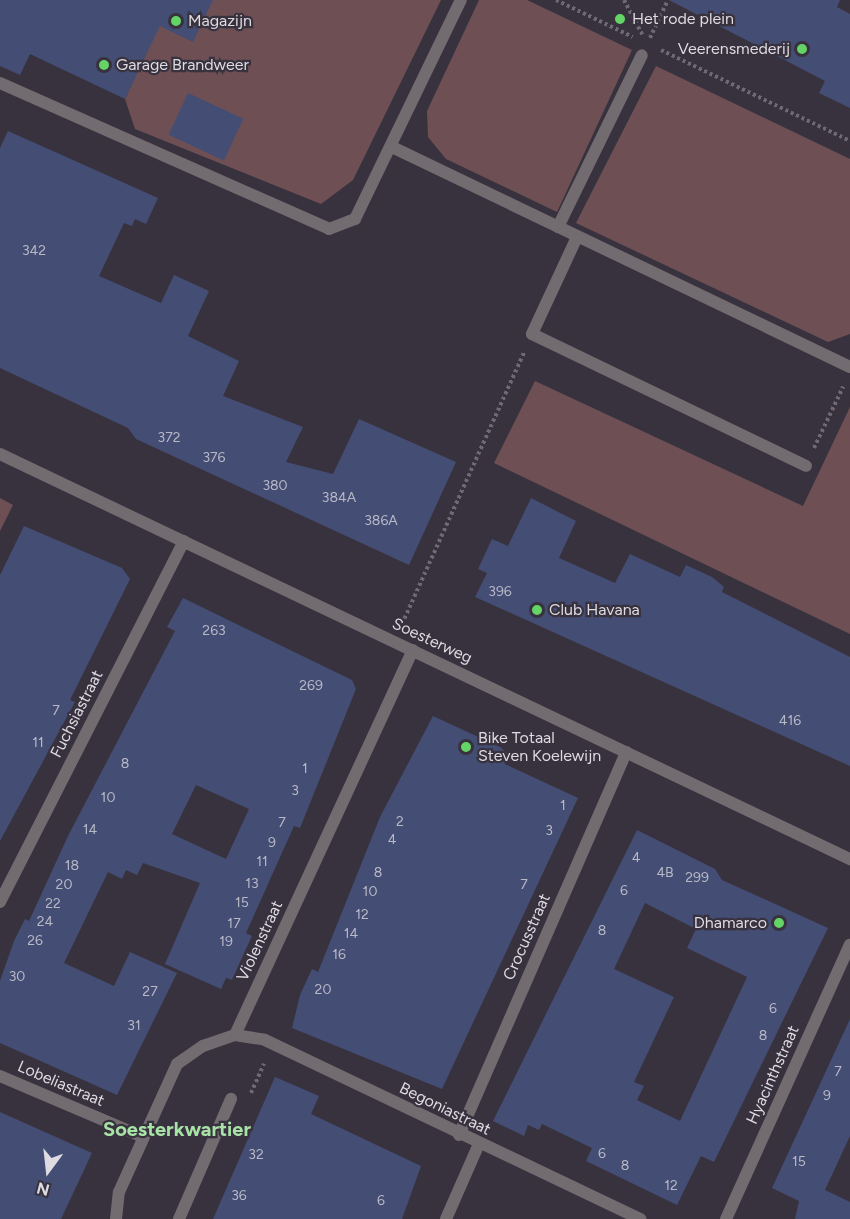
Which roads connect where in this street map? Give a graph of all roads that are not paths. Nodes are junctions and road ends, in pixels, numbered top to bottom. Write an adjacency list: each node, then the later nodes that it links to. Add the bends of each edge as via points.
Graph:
1 (461, 0): 4 (street)
2 (644, 49): 5 (street)
3 (0, 83): 4 (street, via 329,229 355,219)
4 (392, 147): 5 (street)
5 (558, 227): 6 (street)
6 (577, 237): 7 (street); 9 (street, via 532,334)
7 (850, 367)
8 (0, 454): 10 (street, Soesterweg)
9 (806, 466)
10 (184, 541): 11 (street, Soesterweg); 14 (street, Fuchsiastraat)
11 (413, 650): 12 (street, Soesterweg); 16 (street, Violenstraat)
12 (626, 752): 13 (street, Soesterweg); 19 (street, Crocusstraat)
13 (850, 859)
14 (0, 902)
15 (850, 945): 26 (street, Hyacinthstraat)
16 (234, 1035): 19 (street, Begoniastraat, via 273,1044); 20 (street, via 203,1046 177,1064)
17 (0, 1076): 20 (street, Lobeliastraat)
18 (231, 1099): 23 (street)
19 (459, 1135): 21 (street, Begoniastraat)
20 (142, 1137): 22 (street, via 119,1192)
21 (479, 1144): 24 (street); 25 (street, Begoniastraat)
22 (116, 1219)
23 (179, 1219)
24 (446, 1219)
25 (640, 1219)
26 (726, 1219)

